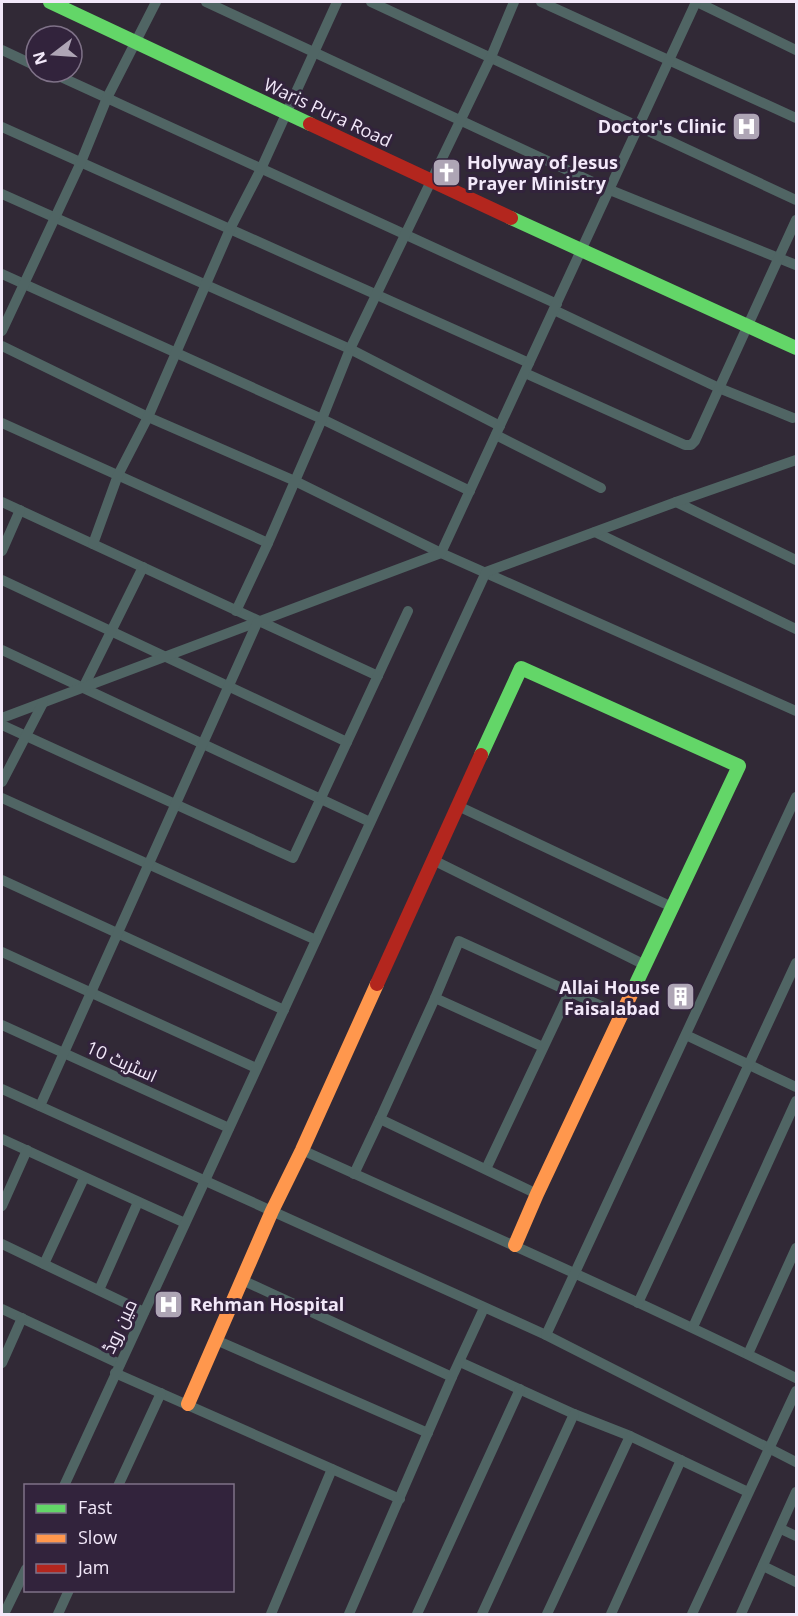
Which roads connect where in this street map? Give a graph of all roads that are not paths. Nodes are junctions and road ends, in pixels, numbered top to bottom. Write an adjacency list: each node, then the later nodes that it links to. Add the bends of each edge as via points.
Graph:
1 (50, 2): 9 (street, Waris Pura Road)
2 (156, 2): 9 (street)
3 (206, 2): 12 (street)
4 (337, 2): 12 (street)
5 (371, 2): 13 (street)
6 (514, 2): 13 (street)
7 (541, 2): 14 (street)
8 (697, 2): 11 (street); 14 (street)
9 (136, 42): 17 (street); 18 (street, Waris Pura Road)
10 (2, 50): 15 (street)
11 (796, 50)
12 (314, 52): 18 (street); 20 (street)
13 (491, 57): 20 (street); 21 (street)
14 (669, 59): 19 (street); 21 (street)
15 (24, 60)
16 (76, 84): 17 (street)
17 (107, 98): 23 (street); 24 (street)
18 (286, 112): 24 (street); 25 (street, Waris Pura Road)
19 (796, 118)
20 (460, 120): 25 (street); 26 (street)
21 (639, 126): 26 (street); 28 (street)
22 (2, 127): 23 (street)
23 (81, 162): 29 (street); 31 (street)
24 (261, 169): 31 (street); 32 (street)
25 (431, 180): 32 (street); 33 (street, Waris Pura Road)
26 (610, 190): 33 (street); 34 (street)
27 (2, 194): 29 (street)
28 (796, 200)
29 (54, 217): 37 (street); 38 (street)
30 (796, 220): 34 (street)
31 (230, 229): 38 (street); 39 (street)
32 (405, 234): 39 (street); 40 (street)
33 (586, 253): 40 (street); 41 (street, Waris Pura Road)
34 (779, 258): 35 (street); 41 (street)
35 (796, 265)
36 (2, 274): 37 (street)
37 (23, 283): 42 (street); 46 (street)
38 (206, 285): 45 (street); 46 (street)
39 (376, 294): 45 (street); 47 (street)
40 (556, 307): 47 (street); 48 (street)
41 (747, 326): 44 (street, Waris Pura Road); 48 (street)
42 (2, 331)
43 (2, 346): 49 (street)
44 (796, 348)
45 (350, 349): 51 (street); 53 (street)
46 (175, 353): 49 (street); 51 (street)
47 (527, 368): 48 (street, via 685,445 695,441); 53 (street)
48 (719, 388): 50 (street)
49 (148, 417): 55 (street); 56 (street)
50 (793, 418)
51 (322, 419): 56 (street); 58 (street)
52 (2, 423): 55 (street)
53 (498, 430): 57 (street); 58 (street)
54 (796, 460): 60 (street)
55 (118, 476): 63 (street); 64 (street)
56 (295, 480): 63 (street); 66 (street)
57 (601, 488)
58 (470, 491): 66 (street)
59 (2, 502): 61 (street)
60 (676, 502): 62 (street); 67 (street)
61 (20, 510): 64 (street); 65 (street)
62 (595, 532): 69 (street); 74 (street)
63 (268, 543): 71 (street)
64 (93, 544): 68 (street)
65 (2, 551)
66 (441, 553): 69 (street); 73 (street)
67 (796, 560)
68 (143, 567): 71 (street); 75 (street)
69 (486, 572): 82 (street); 94 (street, مین روڈ)
70 (2, 580): 75 (street)
71 (236, 610): 73 (street)
72 (408, 611): 78 (street)
73 (259, 622): 77 (street); 78 (street); 79 (street)
74 (796, 629)
75 (112, 632): 77 (street); 80 (street)
76 (2, 650): 80 (street)
77 (166, 657): 79 (street); 80 (street)
78 (378, 676): 86 (street)
79 (228, 687): 86 (street); 87 (street)
80 (83, 688): 81 (street); 87 (street)
81 (43, 703): 83 (street); 85 (street)
82 (796, 711)
83 (2, 718)
84 (2, 725): 85 (street)
85 (26, 736): 88 (street); 92 (street)
86 (347, 742): 91 (street)
87 (203, 744): 91 (street); 92 (street)
88 (2, 782)
89 (796, 796): 111 (street)
90 (2, 798): 96 (street)
91 (320, 799): 92 (street, via 293,858); 94 (street)
92 (176, 804): 96 (street)
93 (458, 806): 95 (street); 98 (street); 98 (street, via 521,668 739,766)
94 (370, 822): 100 (street, مین روڈ)
95 (433, 860): 103 (street); 124 (street)
96 (149, 864): 99 (street); 100 (street)
97 (2, 880): 99 (street)
98 (672, 907): 103 (street)
99 (118, 933): 106 (street); 108 (street)
100 (316, 940): 108 (street, مین روڈ)
101 (2, 952): 106 (street)
102 (796, 963): 104 (street)
103 (645, 965): 109 (street)
104 (794, 976): 114 (street)
105 (570, 991): 107 (street, via 459,941); 109 (street); 112 (street)
106 (91, 993): 113 (street); 115 (street)
107 (435, 998): 112 (street); 120 (street)
108 (284, 1010): 115 (street, مین روڈ)
109 (621, 1015): 129 (street)
110 (2, 1025): 113 (street, اسٹریٹ 10)
111 (686, 1035): 114 (street); 138 (street)
112 (543, 1047): 125 (street)
113 (64, 1053): 119 (street); 121 (street, اسٹریٹ 10)
114 (749, 1065): 116 (street); 141 (street)
115 (256, 1068): 121 (street, مین روڈ)
116 (796, 1087)
117 (2, 1089): 119 (street)
118 (796, 1101): 146 (street)
119 (40, 1106): 128 (street)
120 (380, 1119): 125 (street); 126 (street)
121 (229, 1128): 128 (street, مین روڈ)
122 (2, 1139): 123 (street)
123 (27, 1150): 127 (street); 131 (street)
124 (302, 1150): 126 (street); 132 (street)
125 (486, 1169): 129 (street)
126 (354, 1174): 135 (street)
127 (84, 1178): 130 (street); 137 (street)
128 (204, 1181): 132 (street); 133 (street, مین روڈ)
129 (537, 1194): 135 (street)
130 (138, 1202): 133 (street); 140 (street)
131 (2, 1206)
132 (272, 1211): 139 (street); 142 (street)
133 (185, 1223): 144 (street, مین روڈ)
134 (2, 1244): 137 (street)
135 (514, 1245): 138 (street)
136 (796, 1248): 149 (street)
137 (45, 1264): 140 (street)
138 (574, 1274): 141 (street); 147 (street)
139 (242, 1280): 148 (street); 153 (street)
140 (99, 1290): 144 (street)
141 (638, 1304): 146 (street)
142 (484, 1308): 147 (street); 150 (street)
143 (2, 1309): 145 (street)
144 (144, 1312): 152 (street, مین روڈ)
145 (22, 1318): 151 (street); 152 (street)
146 (693, 1328): 149 (street)
147 (546, 1335): 162 (street)
148 (216, 1340): 158 (street); 160 (street)
149 (748, 1354): 154 (street)
150 (460, 1362): 153 (street); 155 (street)
151 (2, 1363)
152 (118, 1369): 157 (street); 166 (street, مین روڈ)
153 (452, 1377): 160 (street)
154 (796, 1377)
155 (520, 1389): 159 (street); 181 (street)
156 (796, 1391): 162 (street)
157 (161, 1393): 158 (street); 167 (street)
158 (188, 1404): 165 (street)
159 (574, 1414): 161 (street); 182 (street)
160 (428, 1433): 170 (street)
161 (630, 1436): 163 (street); 183 (street)
162 (770, 1448): 164 (street); 168 (street)
163 (681, 1460): 168 (street); 184 (street)
164 (796, 1462)
165 (332, 1469): 170 (street); 179 (street)
166 (64, 1484)
167 (118, 1484)
168 (748, 1492): 185 (street)
169 (796, 1492): 171 (street)
170 (400, 1498): 180 (street)
171 (781, 1529): 172 (street); 173 (street)
172 (796, 1536)
173 (763, 1566): 175 (street); 186 (street)
174 (24, 1573): 177 (street)
175 (796, 1581)
176 (68, 1592): 178 (street)
177 (4, 1614)
178 (58, 1614)
179 (271, 1614)
180 (349, 1614)
181 (417, 1614)
182 (482, 1614)
183 (547, 1614)
184 (611, 1614)
185 (692, 1614)
186 (741, 1614)

